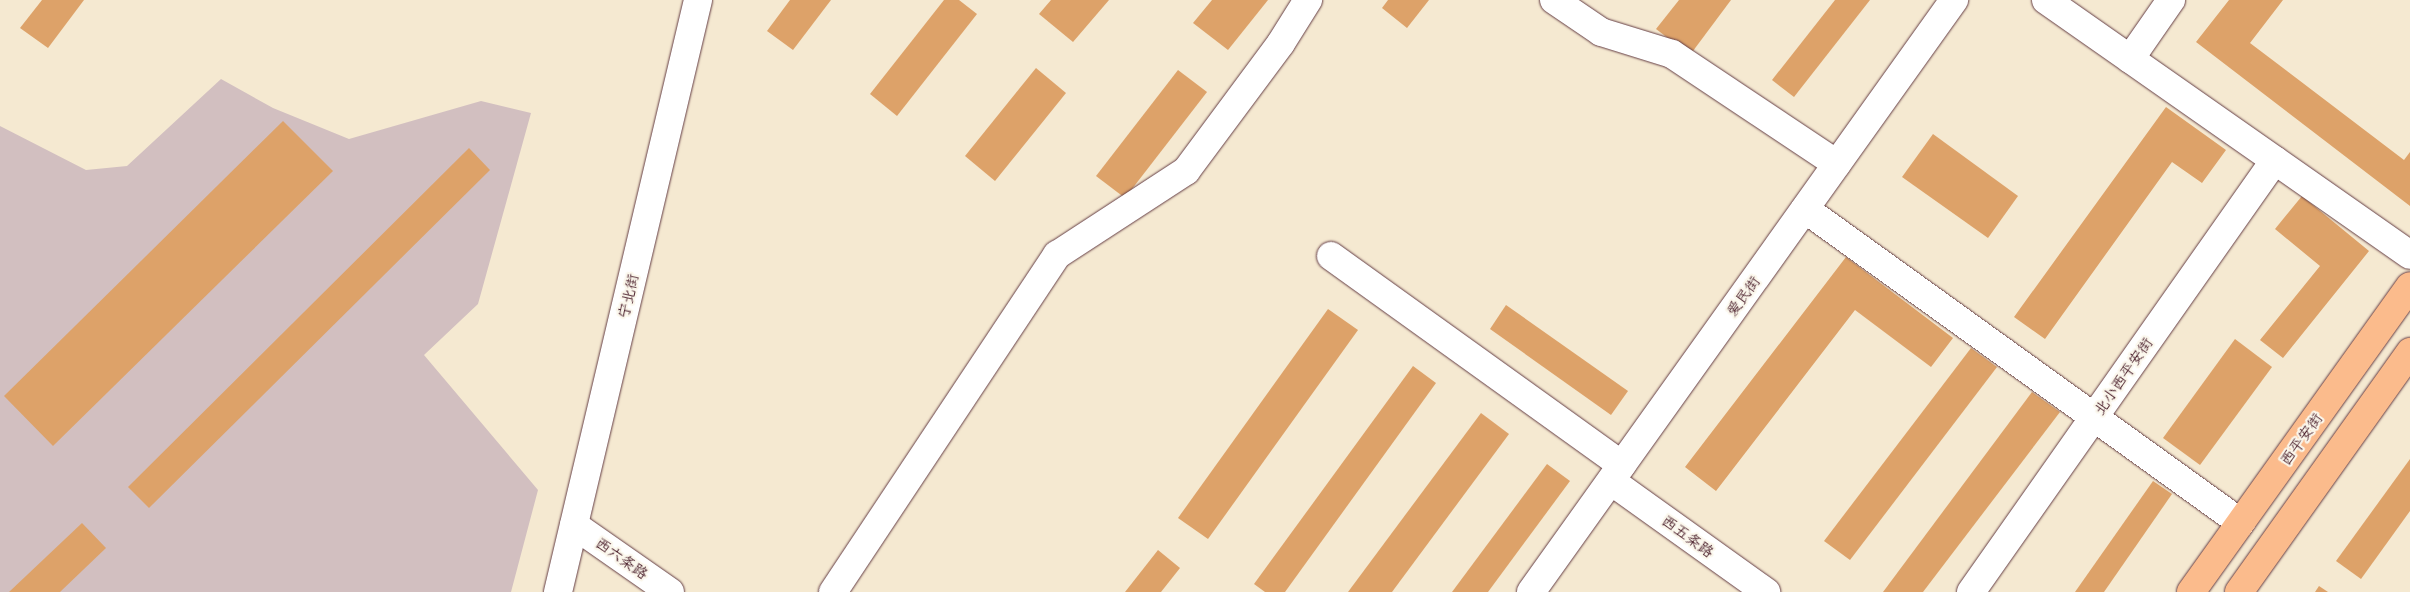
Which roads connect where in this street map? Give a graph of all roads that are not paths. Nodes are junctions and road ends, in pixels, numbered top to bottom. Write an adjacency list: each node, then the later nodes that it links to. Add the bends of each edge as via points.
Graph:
1 (698, 0): 18 (street, 宁北街)
2 (1308, 0): 21 (street, via 1281,43 1186,171 1057,255)
3 (1554, 0): 9 (street, via 1600,32 1672,54)
4 (1954, 0): 9 (street, 爱民街)
5 (2046, 0): 7 (street)
6 (2171, 0): 7 (street)
7 (2130, 59): 8 (street)
8 (2275, 160): 11 (street); 15 (street, 北小西平安街)
9 (1837, 164): 10 (street, 爱民街)
10 (1805, 209): 15 (street); 16 (street, 爱民街)
11 (2410, 255)
12 (1331, 256): 16 (street, 西五条路)
13 (2410, 286): 17 (main road, 西平安街)
14 (2410, 352): 26 (main road)
15 (2094, 417): 17 (street); 24 (street, 北小西平安街)
16 (1616, 473): 22 (street, 爱民街); 23 (street, 西五条路)
17 (2241, 523): 25 (main road, 西平安街)
18 (574, 525): 19 (street, 宁北街); 20 (street, 西六条路)
19 (558, 592)
20 (670, 592)
21 (833, 592)
22 (1531, 592)
23 (1766, 592)
24 (1971, 592)
25 (2191, 592)
26 (2238, 592)

